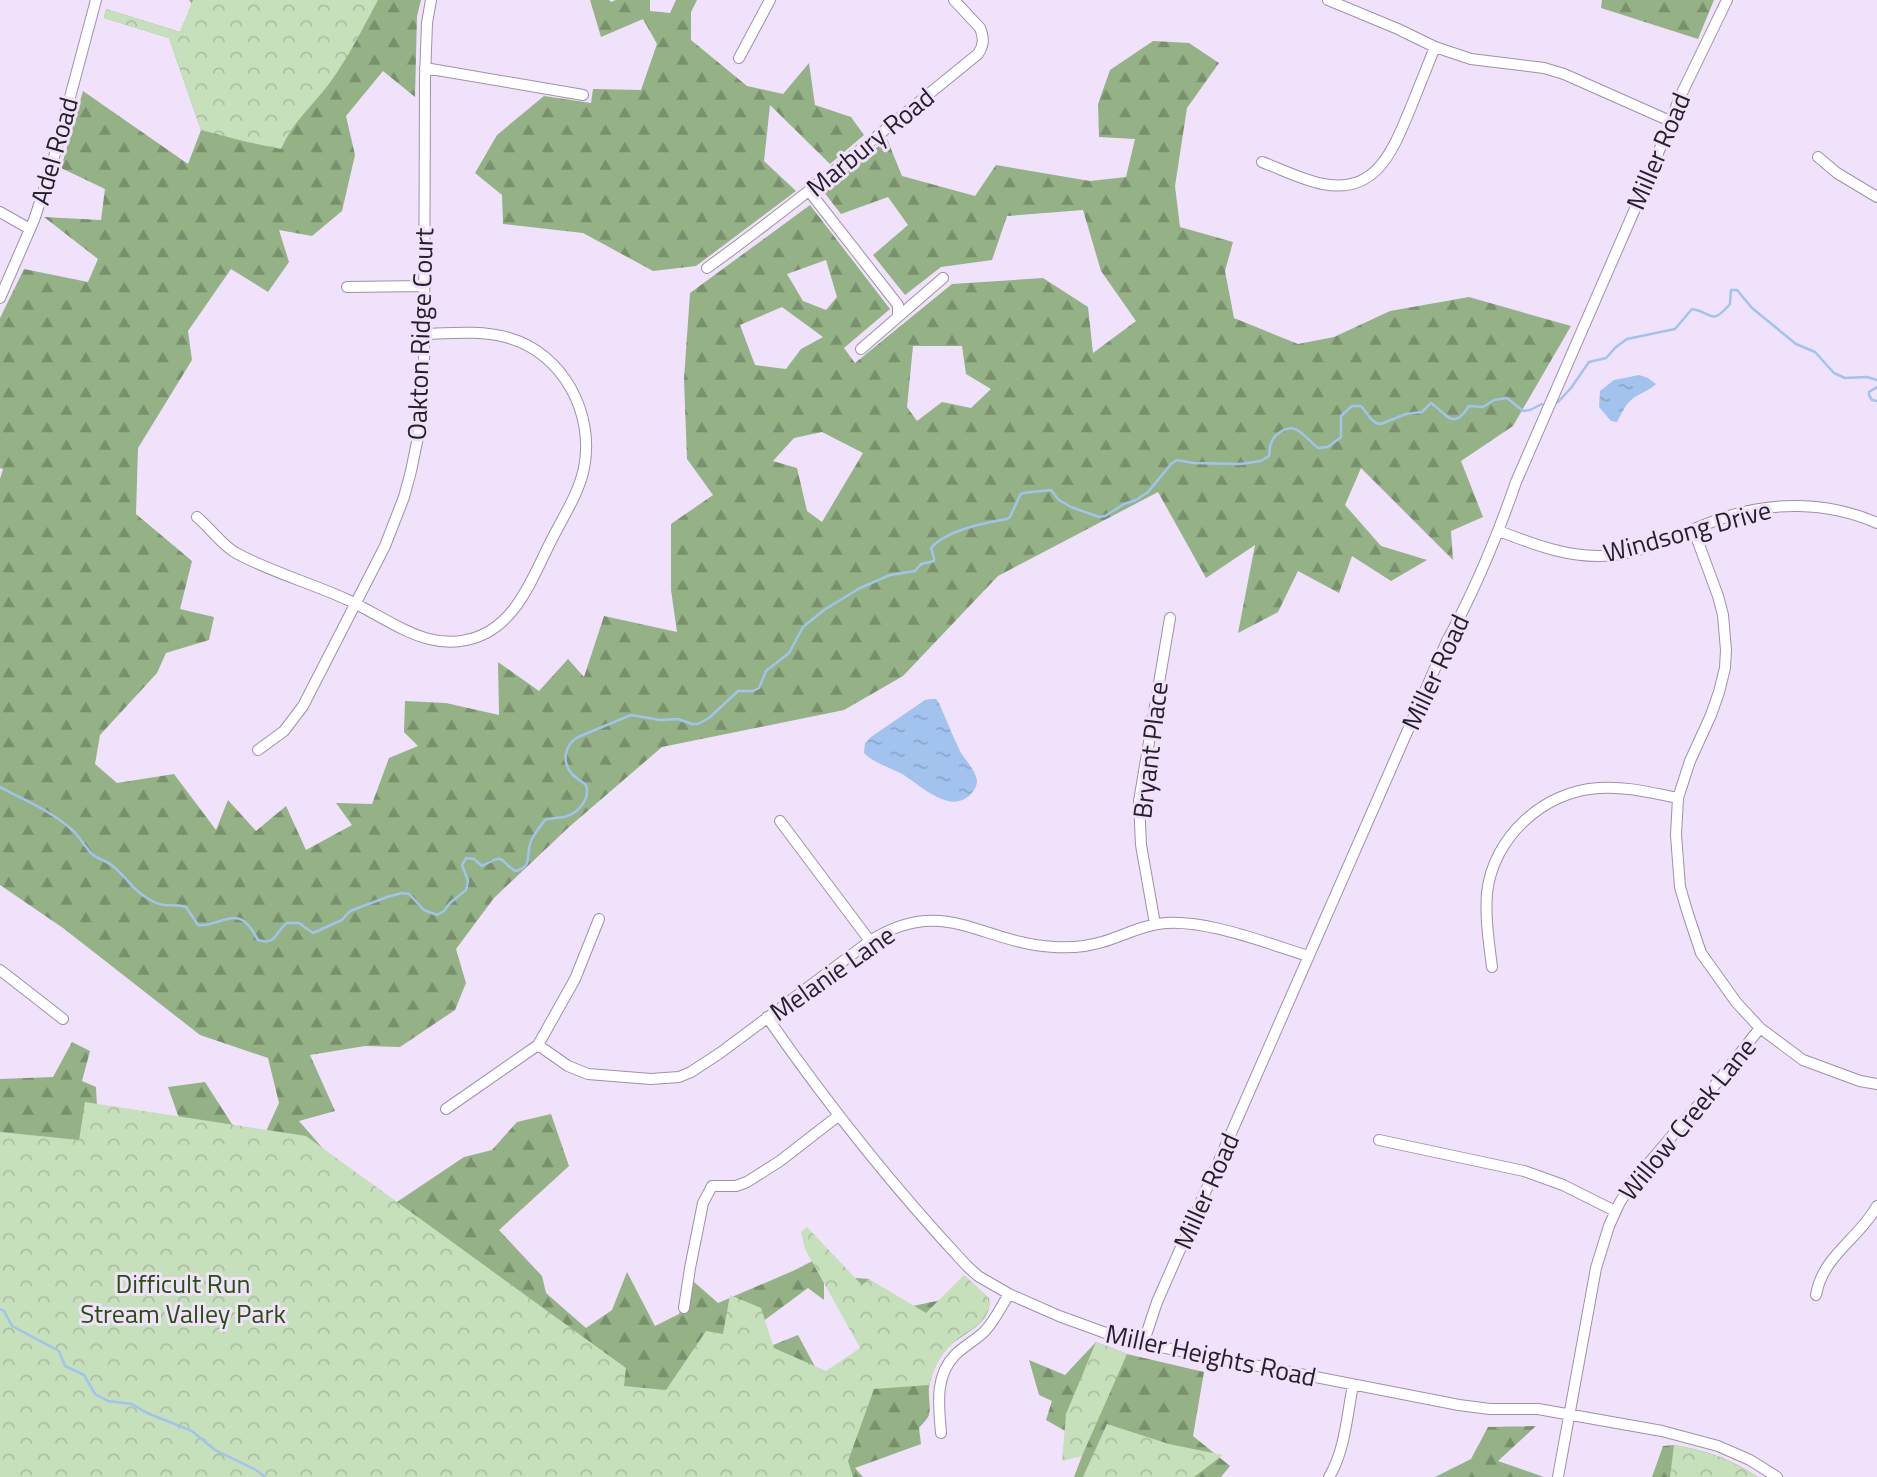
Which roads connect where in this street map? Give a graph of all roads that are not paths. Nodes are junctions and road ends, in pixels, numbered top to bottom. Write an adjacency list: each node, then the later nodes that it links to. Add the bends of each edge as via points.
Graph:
1 (96, 0): 17 (street, Adel Road)
2 (431, 0): 9 (street, Oakton Ridge Court)
3 (770, 0): 8 (street)
4 (954, 0): 14 (street, Marbury Road, via 980,28 982,48 978,54)
5 (1328, 0): 7 (street)
6 (1727, 0): 11 (street, Miller Road)
7 (1435, 47): 11 (street, via 1481,61 1564,74); 13 (street, via 1391,154 1367,177 1346,184 1323,184)
8 (739, 58)
9 (425, 68): 10 (street); 21 (street, Oakton Ridge Court)
10 (583, 95)
11 (1670, 121): 29 (street, Miller Road)
12 (1818, 158): 15 (street)
13 (1262, 162)
14 (809, 191): 18 (street, Marbury Road); 23 (street, via 898,305)
15 (1877, 197)
16 (0, 212): 17 (street)
17 (30, 229): 22 (street, Adel Road)
18 (708, 268)
19 (943, 278): 23 (street)
20 (347, 286): 21 (street)
21 (425, 286): 24 (street, Oakton Ridge Court)
22 (0, 298)
23 (898, 315): 25 (street)
24 (425, 334): 30 (street, Oakton Ridge Court, via 422,402 411,471 396,522); 30 (street, via 497,335 540,353 563,376 578,403 586,437 584,468 520,600 491,631 455,642 430,640)
25 (861, 349)
26 (197, 517): 30 (street, via 234,552)
27 (1877, 523): 28 (street, Windsong Drive, via 1843,511 1800,505 1745,512)
28 (1694, 530): 29 (street, Windsong Drive, via 1653,546 1584,556 1534,545); 33 (street, via 1723,615 1725,668)
29 (1499, 531): 38 (street, Miller Road)
30 (356, 604): 32 (street, Oakton Ridge Court, via 298,715)
31 (1170, 618): 36 (street, Bryant Place, via 1139,801 1141,845)
32 (258, 750)
33 (1678, 798): 39 (street, via 1597,788 1560,797 1530,814 1505,845 1487,890); 43 (street, via 1681,887 1701,953)
34 (780, 821): 37 (street)
35 (599, 919): 44 (street, via 575,979)
36 (1155, 924): 37 (street, Melanie Lane, via 1072,948 1033,945 927,920 894,927); 38 (street, Melanie Lane, via 1196,925)
37 (870, 941): 41 (street, Melanie Lane)
38 (1308, 956): 54 (street, Miller Road, via 1157,1302)
39 (1492, 967)
40 (0, 970): 42 (street)
41 (767, 1017): 44 (street, Melanie Lane, via 691,1072 665,1079 582,1072); 47 (street, Miller Heights Road)
42 (63, 1019)
43 (1760, 1028): 45 (street, via 1803,1060); 50 (street, Willow Creek Lane, via 1631,1184)
44 (538, 1045): 46 (street)
45 (1877, 1084)
46 (446, 1109)
47 (838, 1116): 51 (street, Miller Heights Road, via 956,1254 978,1276); 53 (street, via 747,1182 712,1186 703,1203)
48 (1379, 1140): 50 (street, via 1524,1171)
49 (1877, 1206): 52 (street, via 1824,1270)
50 (1615, 1211): 56 (street, Willow Creek Lane, via 1596,1268)
51 (1009, 1294): 54 (street, Miller Heights Road, via 1111,1336); 57 (street, via 991,1324 954,1356 942,1376)
52 (1816, 1294)
53 (684, 1308)
54 (1143, 1344): 55 (street, Miller Heights Road)
55 (1353, 1385): 56 (street, Miller Heights Road, via 1467,1407); 58 (street, via 1337,1462)
56 (1569, 1414): 59 (street, Willow Creek Lane); 60 (street, Miller Heights Road, via 1706,1442)
57 (941, 1433)
58 (1329, 1477)
59 (1558, 1477)
60 (1777, 1477)

